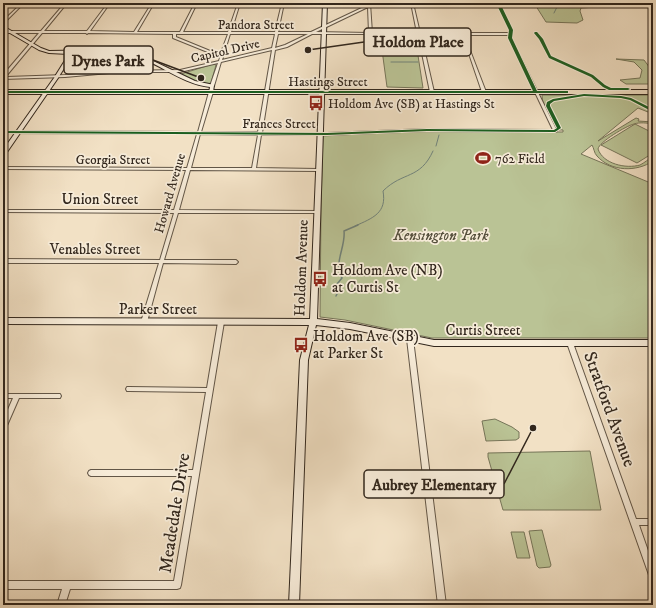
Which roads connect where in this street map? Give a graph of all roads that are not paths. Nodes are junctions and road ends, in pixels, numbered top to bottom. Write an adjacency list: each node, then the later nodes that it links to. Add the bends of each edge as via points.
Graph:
1 (23, 3): 12 (street)
2 (66, 3): 17 (street)
3 (109, 3): 18 (street)
4 (153, 3): 19 (street)
5 (196, 3): 21 (street)
6 (240, 3): 22 (street, Howard Avenue)
7 (283, 3): 23 (street)
8 (325, 3): 13 (street, Holdom Avenue)
9 (412, 3): 27 (street)
10 (498, 3): 29 (street, via 511,30)
11 (369, 4): 13 (street, Capitol Drive); 26 (street)
12 (4, 21)
13 (324, 26): 24 (street, Capitol Drive); 25 (street, Holdom Avenue)
14 (3, 27): 16 (street)
15 (3, 32): 16 (street, Pandora Street)
16 (11, 32): 17 (street, Pandora Street); 30 (street)
17 (40, 33): 18 (street, Pandora Street); 30 (street)
18 (87, 33): 19 (street, Pandora Street)
19 (134, 33): 20 (street, Pandora Street)
20 (175, 33): 21 (street, Pandora Street); 33 (street, via 174,37)
21 (182, 33): 22 (street, Pandora Street)
22 (229, 34): 23 (street, Pandora Street); 33 (street, Howard Avenue)
23 (276, 34): 24 (street, Pandora Street); 31 (street)
24 (310, 34): 25 (street, Pandora Street); 31 (street, Capitol Drive)
25 (324, 34): 26 (street, Pandora Street); 47 (street, Holdom Avenue)
26 (371, 34): 27 (street, Pandora Street)
27 (418, 34): 28 (street, Pandora Street); 48 (street)
28 (466, 34): 29 (street, Pandora Street); 49 (street)
29 (510, 34): 50 (street)
30 (30, 44): 32 (street, via 49,52); 39 (street)
31 (274, 49): 35 (street, Capitol Drive); 46 (street)
32 (71, 53): 37 (street, via 128,54); 38 (street)
33 (222, 57): 35 (street, Howard Avenue)
34 (120, 60): 36 (street)
35 (220, 62): 37 (street, Capitol Drive); 41 (street, Howard Avenue)
36 (113, 71): 37 (street, Capitol Drive); 38 (street, Capitol Drive)
37 (172, 71): 40 (street)
38 (56, 76): 39 (street, Capitol Drive); 43 (street)
39 (4, 77)
40 (201, 85): 41 (street); 44 (main road)
41 (212, 86): 45 (street, Howard Avenue)
42 (3, 92): 43 (main road, Hastings Street)
43 (46, 92): 44 (main road, Hastings Street); 53 (street)
44 (196, 92): 45 (main road, Hastings Street)
45 (211, 92): 46 (main road, Hastings Street); 54 (street, Howard Avenue)
46 (266, 92): 47 (main road, Hastings Street); 55 (street)
47 (321, 92): 48 (main road, Hastings Street); 56 (street, Holdom Avenue)
48 (432, 92): 49 (main road, Hastings Street)
49 (484, 92): 50 (main road, Hastings Street)
50 (536, 92): 51 (main road, Hastings Street); 56 (street, Frances Street, via 555,131 427,130)
51 (653, 92)
52 (3, 132): 53 (street, Frances Street)
53 (18, 132): 54 (street, Frances Street); 57 (street)
54 (199, 133): 55 (street, Frances Street); 59 (street, Howard Avenue)
55 (259, 134): 56 (street, Frances Street); 60 (street)
56 (320, 134): 61 (street, Holdom Avenue)
57 (3, 154)
58 (3, 168): 59 (street, Georgia Street)
59 (189, 169): 60 (street, Georgia Street); 63 (street, Howard Avenue)
60 (254, 169): 61 (street, Georgia Street)
61 (318, 170): 64 (street, Holdom Avenue)
62 (3, 211): 63 (street, Union Street)
63 (176, 211): 64 (street, Union Street); 66 (street, Howard Avenue)
64 (317, 212): 71 (street, Holdom Avenue)
65 (3, 261): 66 (street, Venables Street)
66 (161, 261): 67 (street, Venables Street); 69 (street, Howard Avenue)
67 (236, 262)
68 (3, 321): 69 (street, Parker Street)
69 (144, 322): 70 (street, Parker Street)
70 (221, 322): 71 (street, Parker Street); 76 (street, Meadedale Drive)
71 (314, 322): 72 (street, Curtis Street, via 350,326); 89 (street, Holdom Avenue, via 304,360)
72 (410, 339): 73 (street, Curtis Street, via 434,343); 90 (street)
73 (570, 343): 74 (street, Curtis Street); 83 (street, Stratford Avenue)
74 (653, 343)
75 (129, 389): 76 (street)
76 (210, 390): 82 (street, Meadedale Drive)
77 (3, 396): 78 (street)
78 (17, 396): 79 (street); 80 (street)
79 (58, 396)
80 (3, 428)
81 (91, 473): 82 (street)
82 (196, 473): 87 (street, Meadedale Drive, via 177,585)
83 (634, 522): 84 (street); 85 (street, Stratford Avenue)
84 (653, 522)
85 (653, 575)
86 (3, 585): 87 (street, Meadedale Drive)
87 (67, 585): 88 (street)
88 (61, 605)
89 (294, 605)
90 (442, 605)

